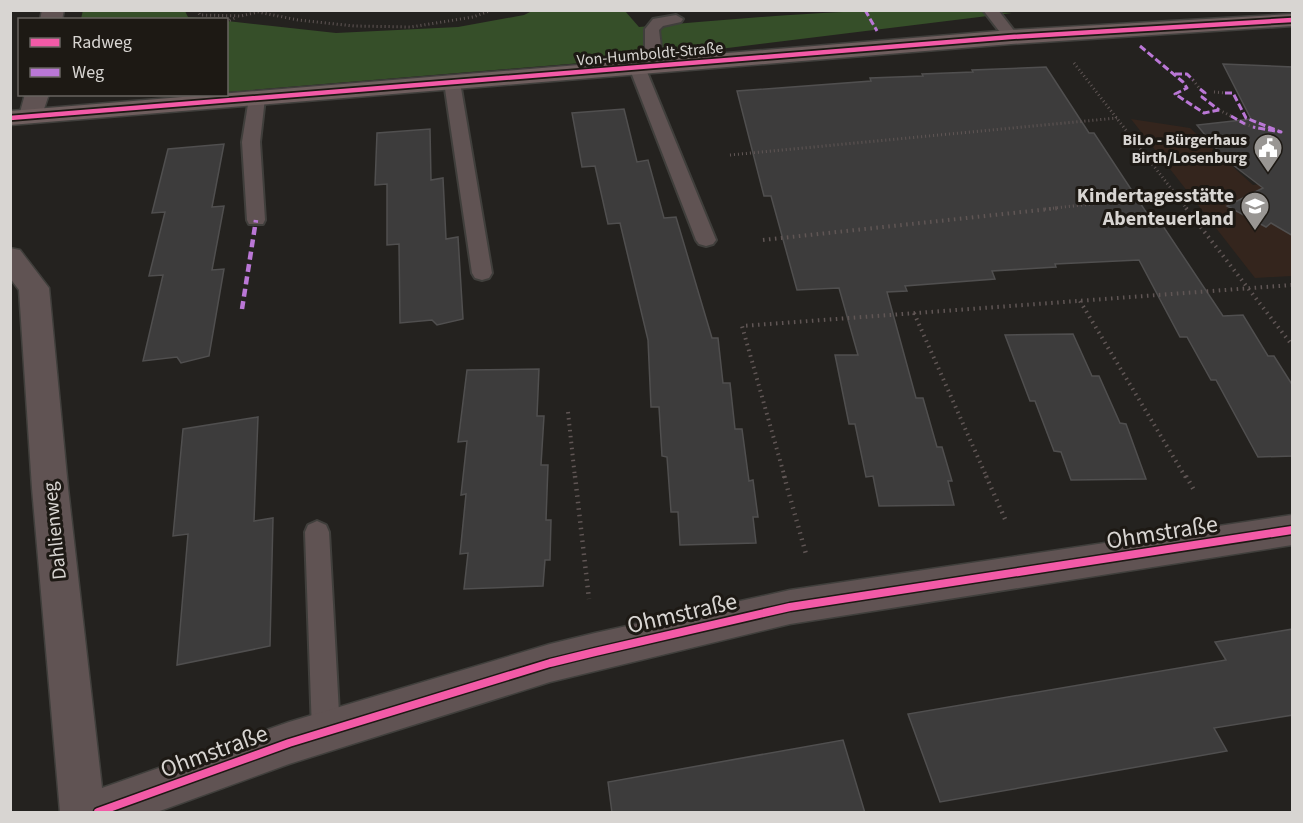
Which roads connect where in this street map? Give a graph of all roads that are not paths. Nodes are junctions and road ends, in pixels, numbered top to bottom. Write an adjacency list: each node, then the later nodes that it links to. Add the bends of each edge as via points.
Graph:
1 (990, 10): 4 (lane)
2 (676, 19): 5 (lane, via 658,22 652,29)
3 (1293, 20): 4 (street, Von-Humboldt-Straße)
4 (1011, 37): 5 (street, Von-Humboldt-Straße)
5 (648, 66): 6 (street, Von-Humboldt-Straße); 10 (lane)
6 (452, 82): 7 (street, Von-Humboldt-Straße); 12 (lane)
7 (257, 98): 8 (street, Von-Humboldt-Straße); 9 (lane, via 251,142)
8 (26, 110)
9 (256, 220)
10 (706, 240)
11 (10, 257): 16 (street, Dahlienweg, via 34,288)
12 (482, 273)
13 (1293, 530): 15 (street, Ohmstraße, via 790,607 550,663)
14 (317, 532): 15 (lane)
15 (326, 732): 17 (street, Ohmstraße)
16 (82, 813)
17 (98, 813)

